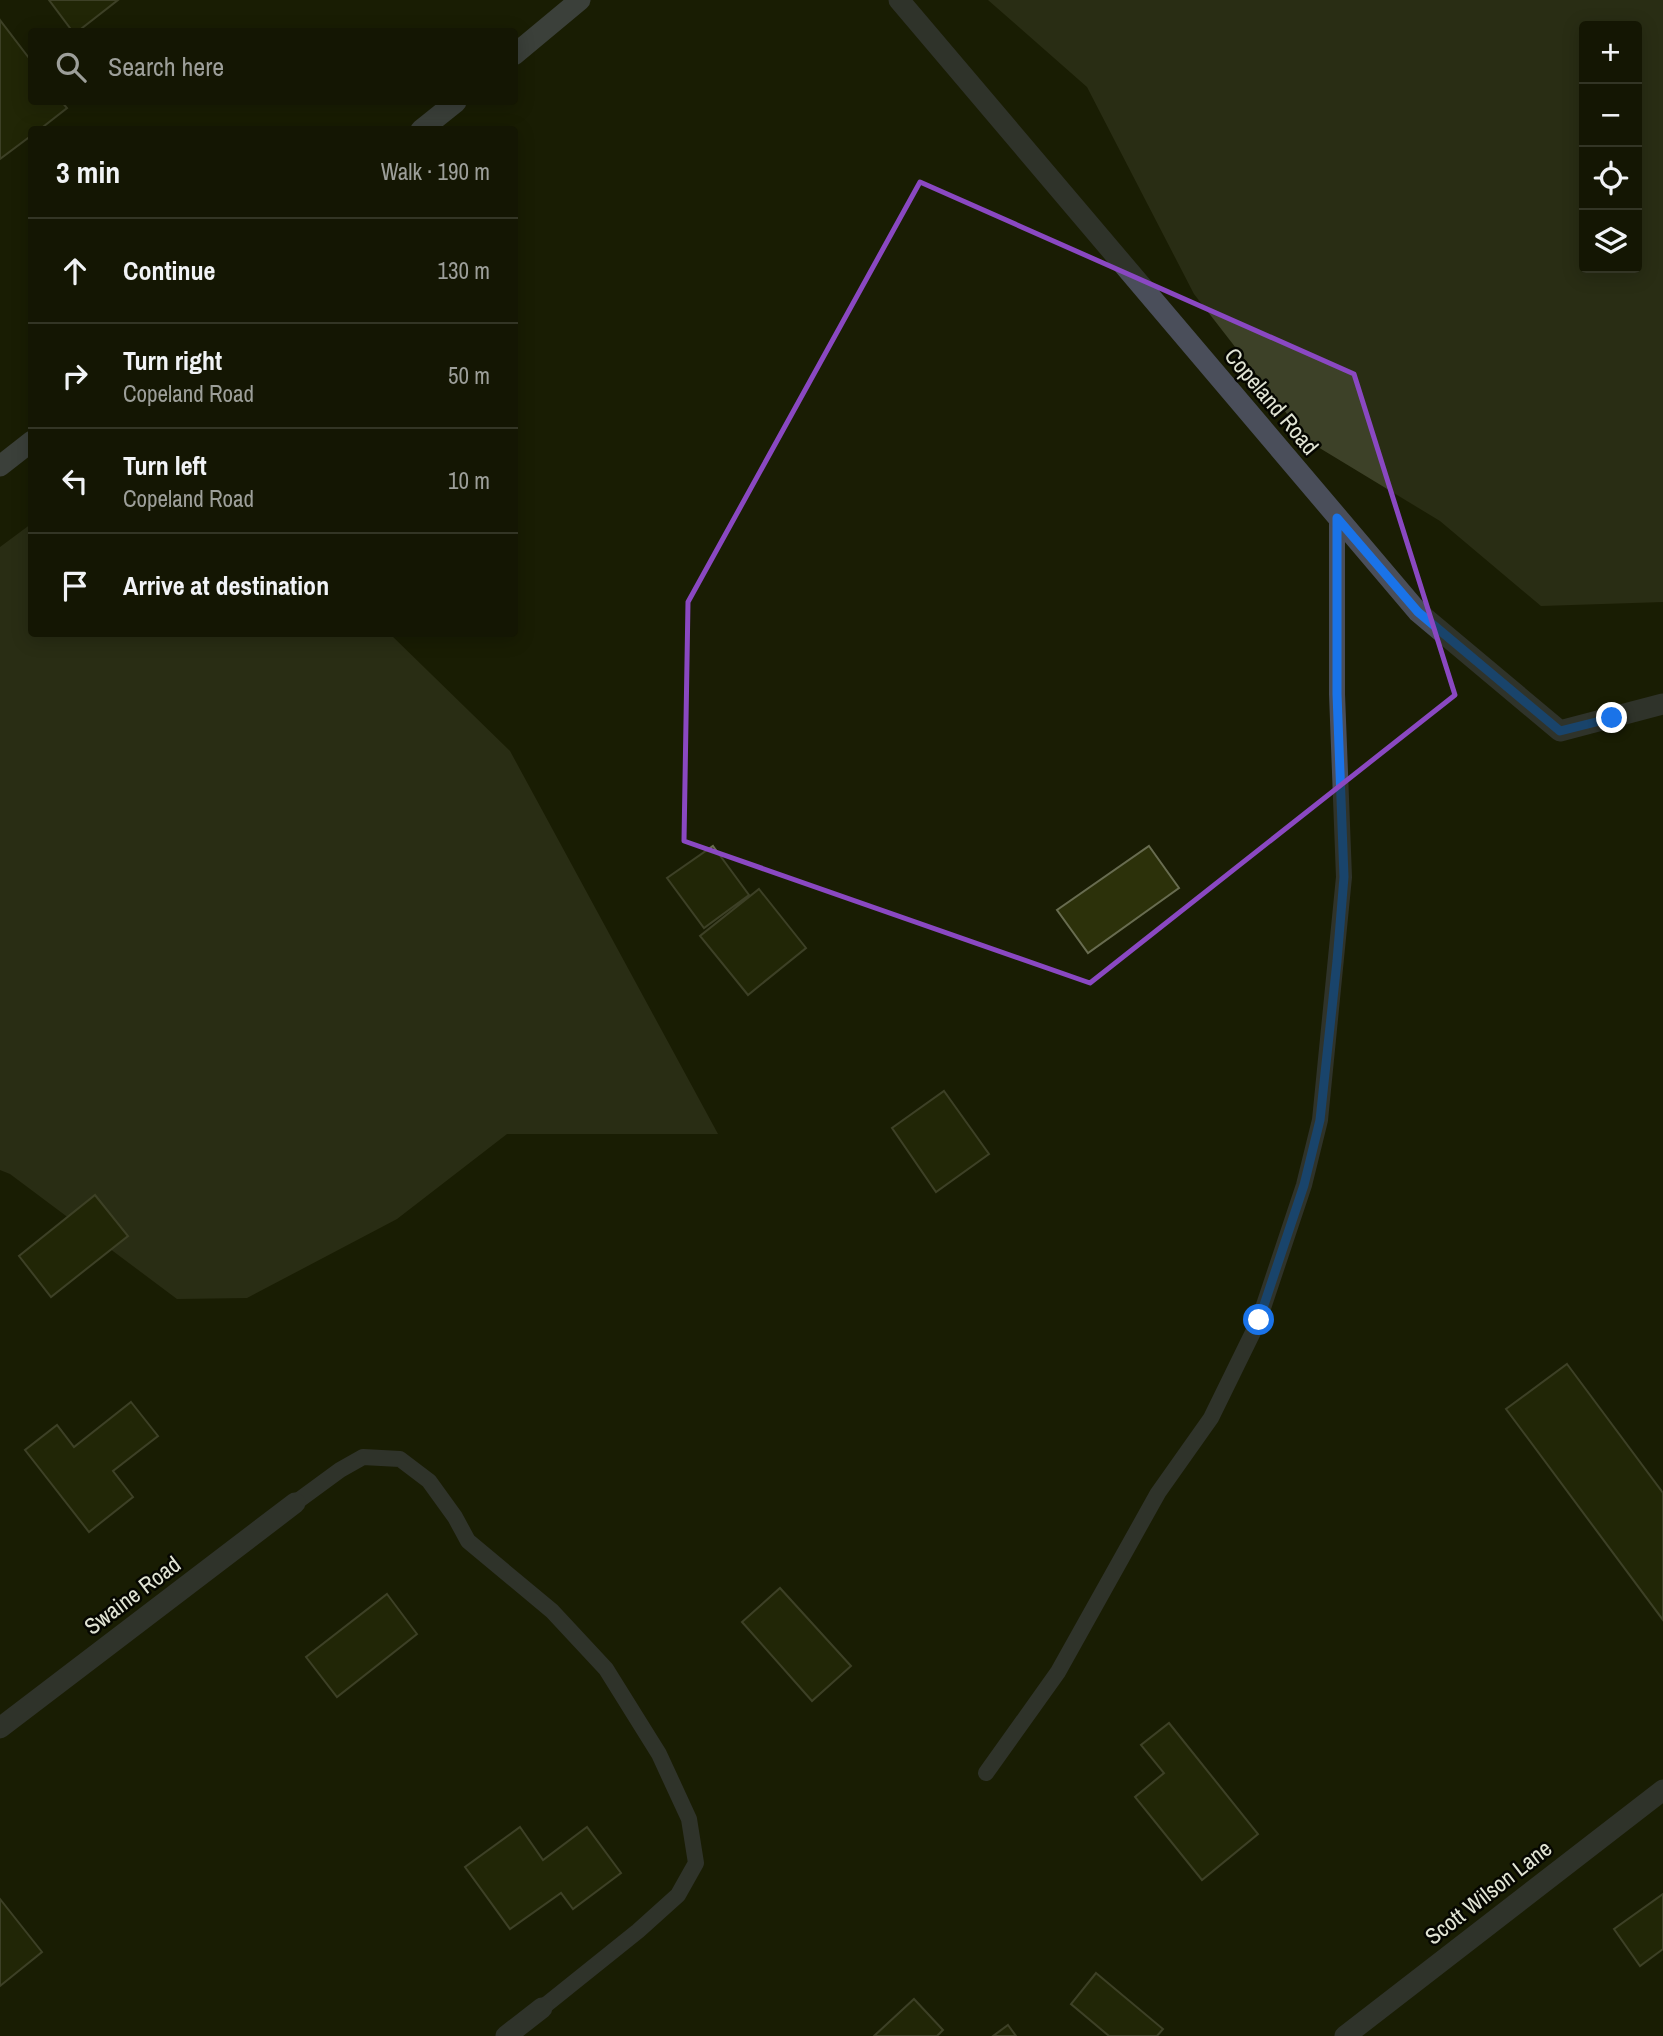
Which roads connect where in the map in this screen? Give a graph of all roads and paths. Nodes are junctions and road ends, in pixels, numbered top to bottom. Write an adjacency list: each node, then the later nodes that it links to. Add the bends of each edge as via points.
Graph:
1 (580, 0): 3 (main road)
2 (899, 0): 8 (street, Copeland Road)
3 (518, 52)
4 (452, 105): 5 (main road)
5 (426, 126)
6 (28, 444): 7 (main road)
7 (0, 466)
8 (1337, 518): 9 (street, Copeland Road, via 1418,612 1560,731); 12 (lane, via 1344,877 1320,1120 1304,1185 1259,1320 1211,1418 1158,1493 1058,1672)
9 (1663, 704)
10 (295, 1503): 11 (street, Swaine Road); 14 (lane, via 363,1457 400,1459 429,1481 468,1541 552,1611 606,1669 659,1754 689,1819 696,1863 678,1895)
11 (0, 1728)
12 (986, 1773)
13 (1663, 1790): 16 (street, Scott Wilson Lane)
14 (542, 2008): 15 (street)
15 (506, 2036)
16 (1345, 2036)

